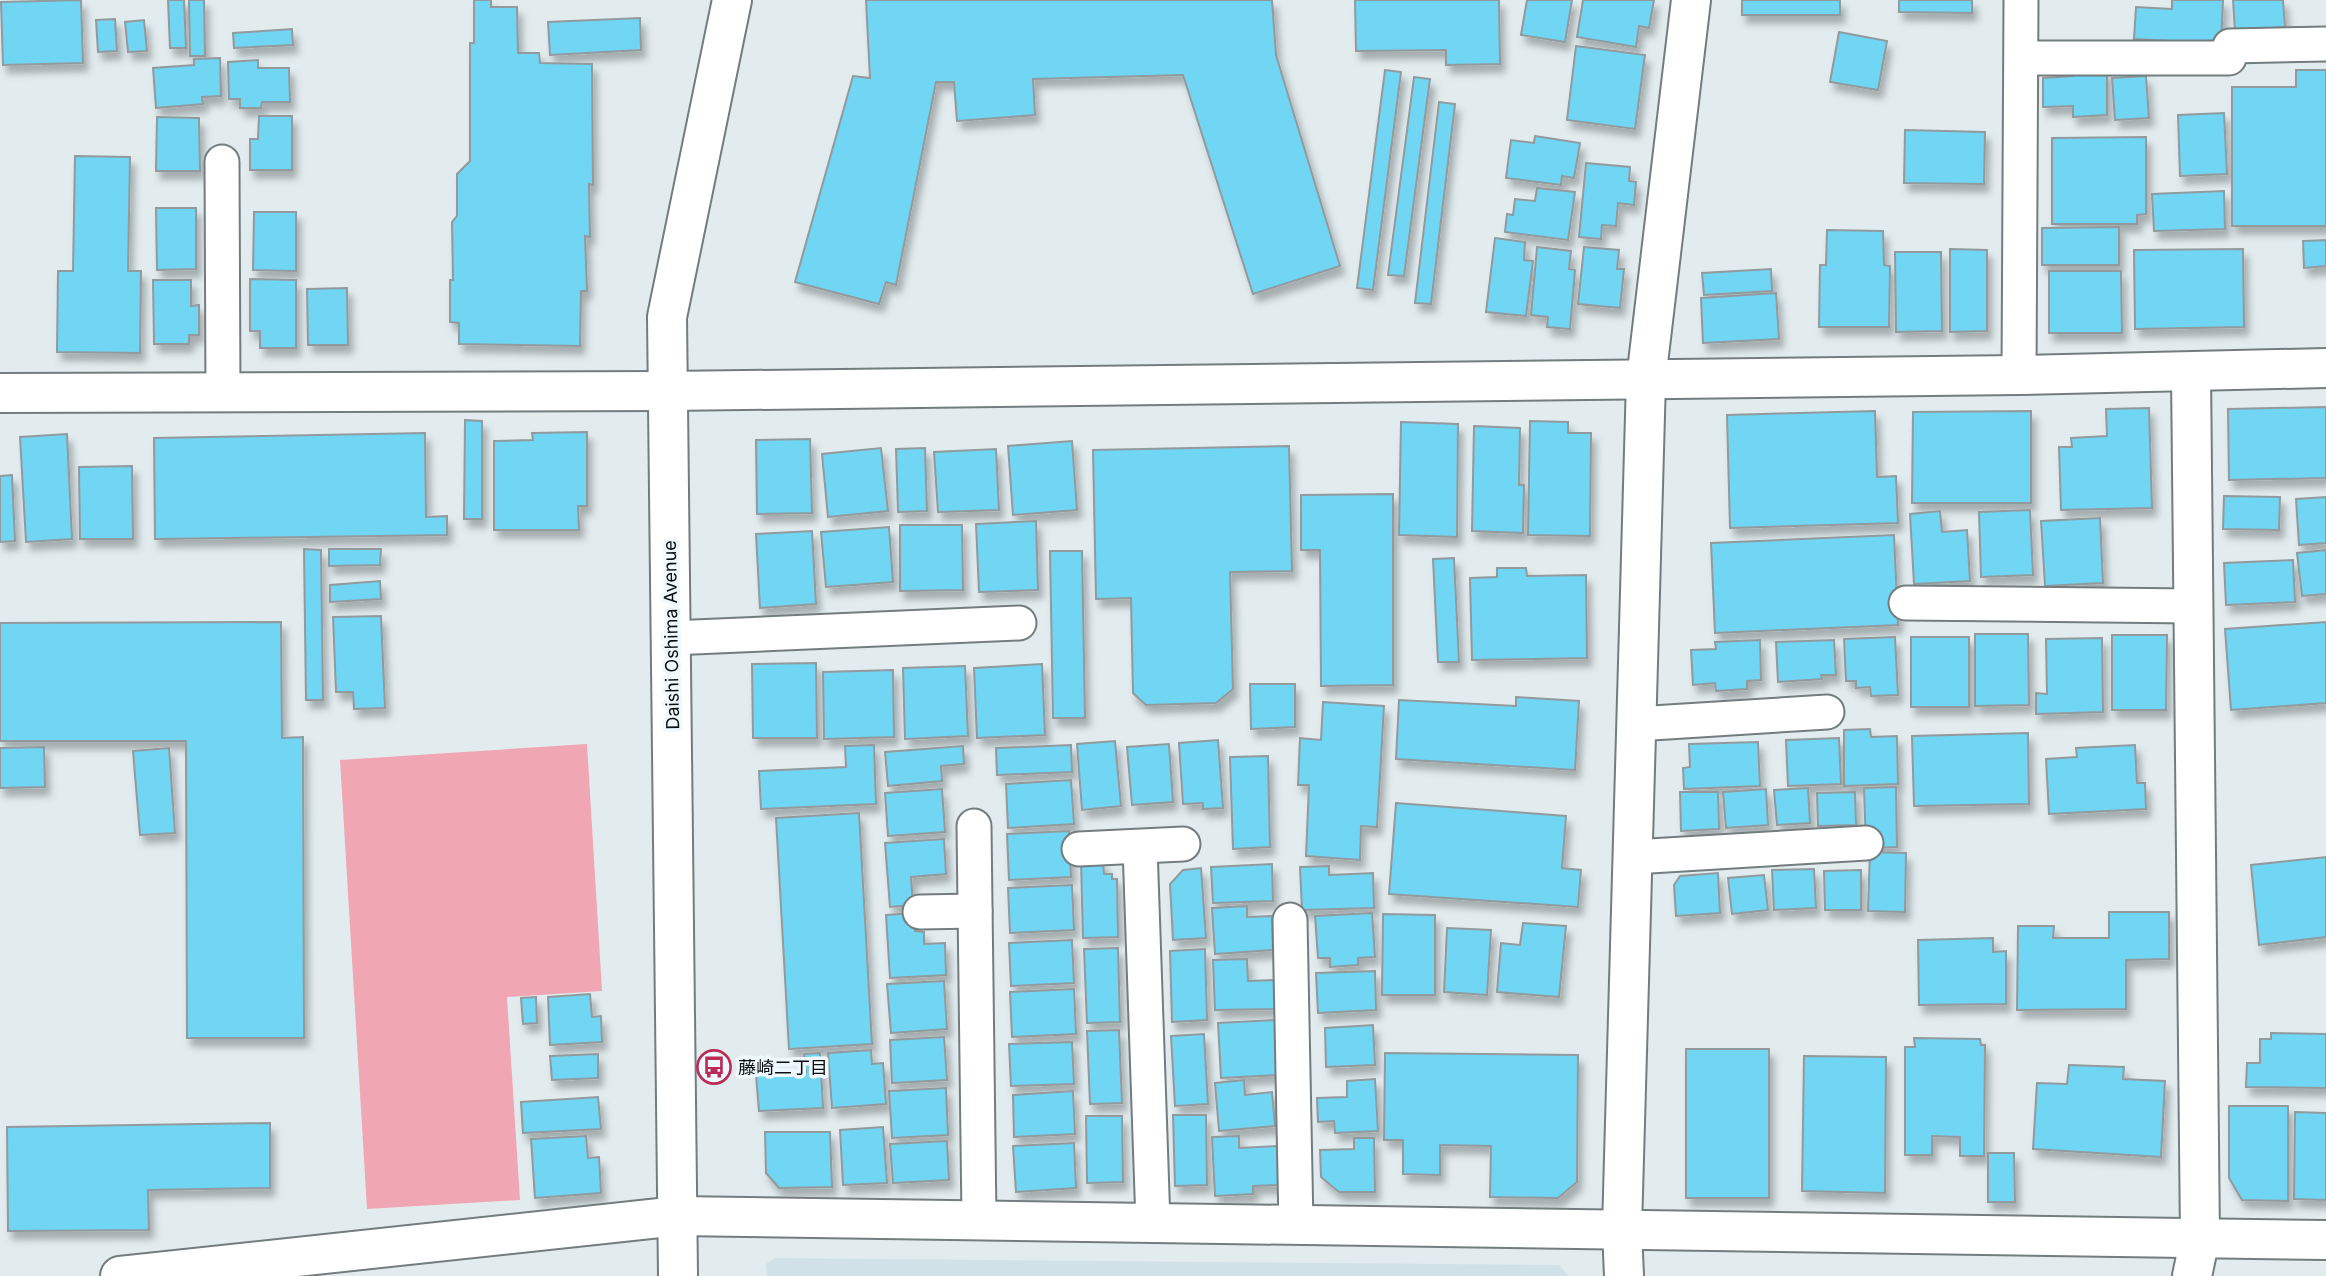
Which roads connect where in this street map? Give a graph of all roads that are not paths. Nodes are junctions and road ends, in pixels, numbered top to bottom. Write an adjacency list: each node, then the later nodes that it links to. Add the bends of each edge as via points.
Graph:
1 (732, 0): 11 (street, Daishi Oshima Avenue, via 667,317)
2 (1691, 0): 10 (street)
3 (2021, 0): 5 (lane)
4 (2326, 44): 5 (lane, via 2230,46 2229,58)
5 (2022, 58): 9 (lane)
6 (222, 162): 13 (lane)
7 (2326, 368): 8 (street)
8 (2191, 373): 9 (street); 15 (street)
9 (2019, 375): 10 (street)
10 (1646, 380): 11 (street); 19 (street)
11 (667, 391): 13 (street); 17 (street, Daishi Oshima Avenue)
12 (0, 393): 13 (street)
13 (223, 393)
14 (1906, 603): 15 (lane)
15 (2193, 606): 34 (street)
16 (1019, 624): 17 (lane)
17 (671, 638): 29 (street, Daishi Oshima Avenue)
18 (1827, 712): 19 (lane)
19 (1636, 724): 25 (street)
20 (974, 827): 26 (lane)
21 (1183, 844): 23 (lane)
22 (1866, 844): 25 (lane)
23 (1140, 847): 24 (lane); 31 (lane)
24 (1079, 849)
25 (1633, 857): 33 (street)
26 (975, 911): 27 (lane); 30 (lane)
27 (920, 912)
28 (1290, 920): 32 (lane)
29 (678, 1216): 30 (street); 36 (street); 37 (street, Daishi Oshima Avenue)
30 (979, 1220): 31 (street)
31 (1153, 1223): 32 (street)
32 (1296, 1225): 33 (street)
33 (1622, 1229): 34 (street); 38 (street)
34 (2200, 1238): 35 (street); 39 (street)
35 (2326, 1240)
36 (120, 1276)
37 (678, 1276)
38 (1624, 1276)
39 (2192, 1276)

